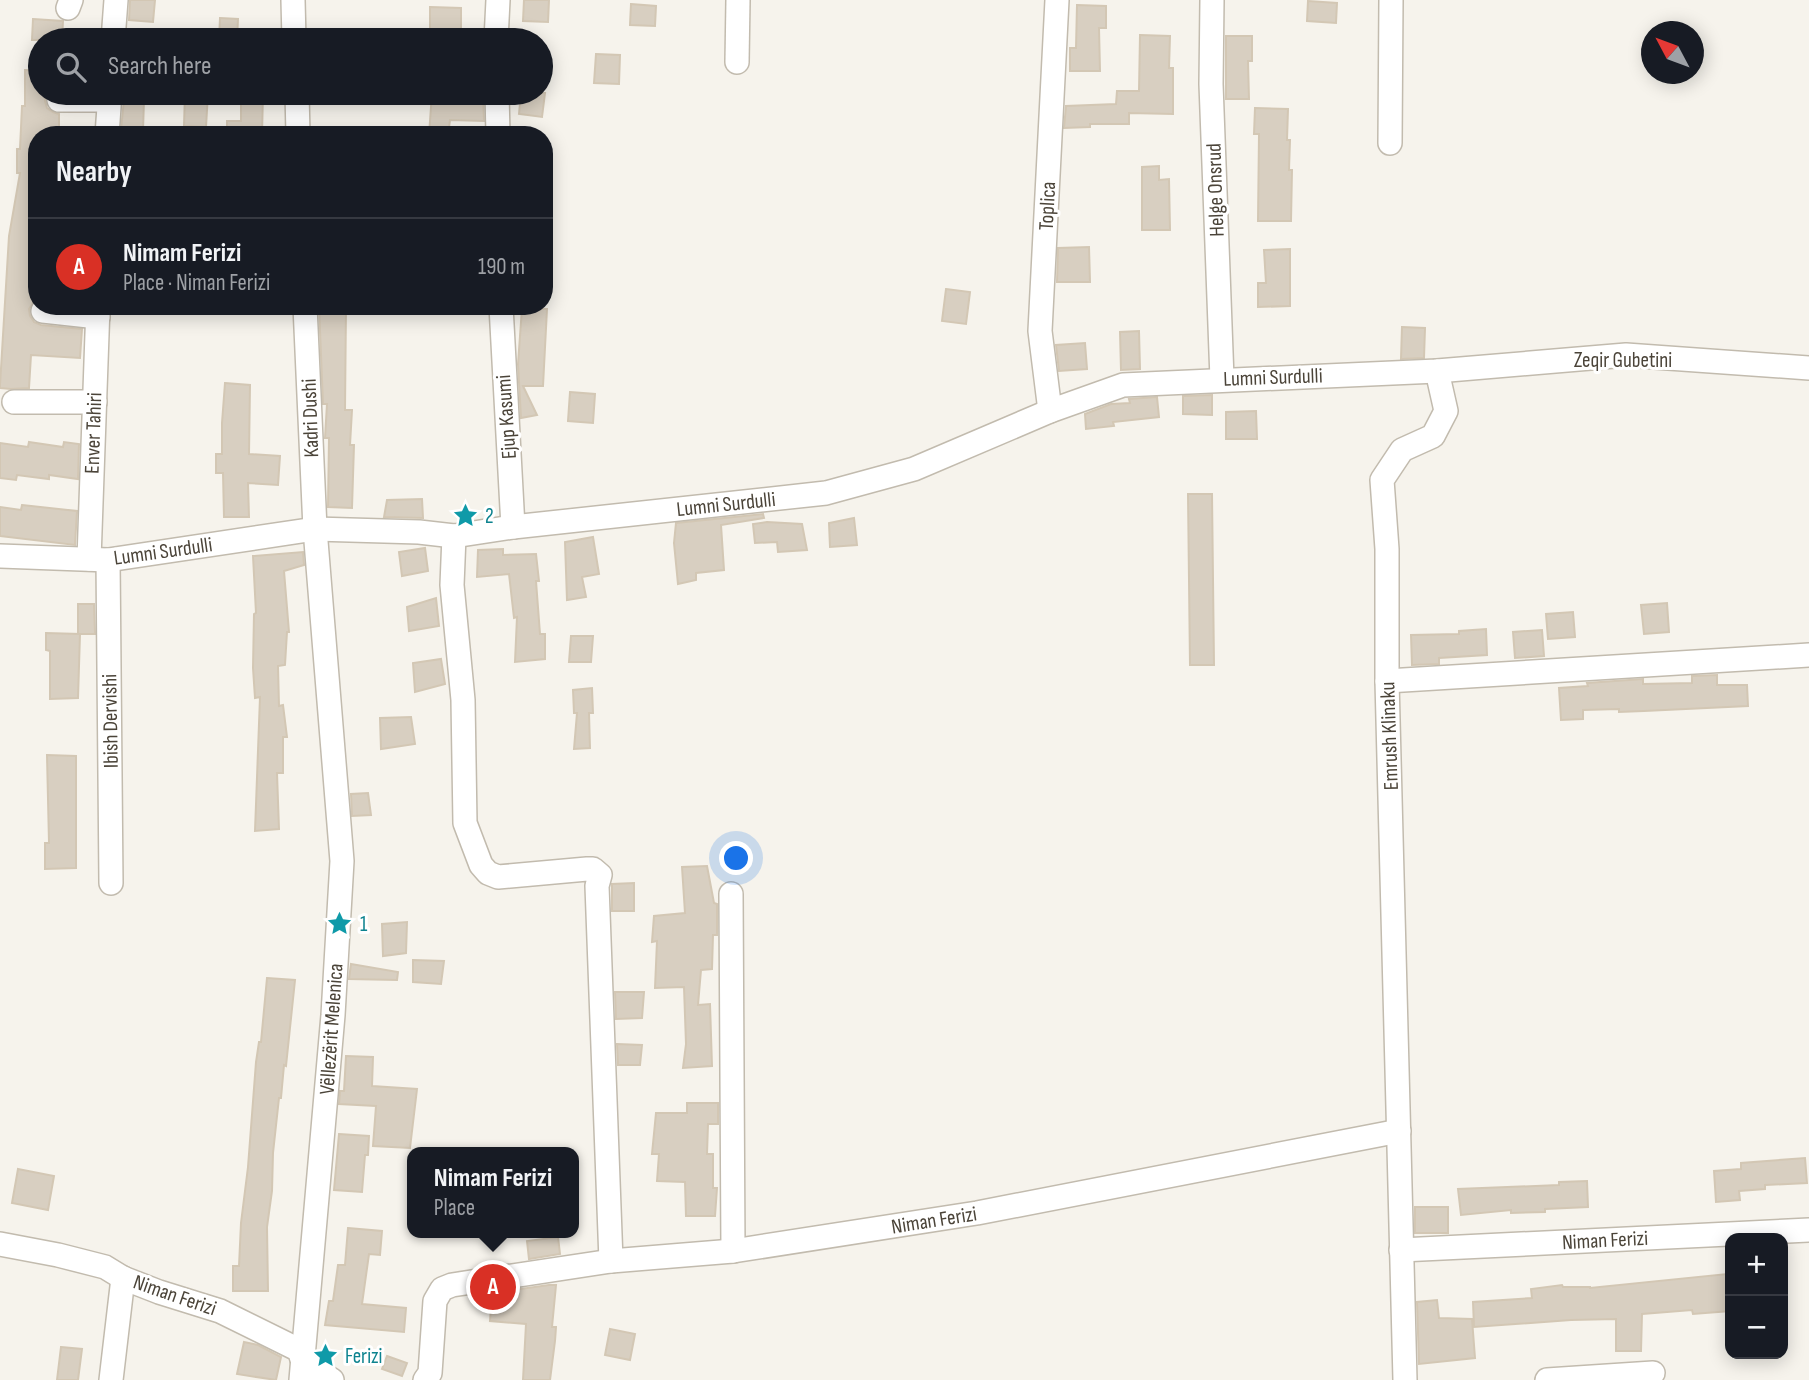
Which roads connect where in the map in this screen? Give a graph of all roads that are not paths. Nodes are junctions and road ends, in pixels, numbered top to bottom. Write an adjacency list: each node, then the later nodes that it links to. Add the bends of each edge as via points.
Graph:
1 (116, 0): 8 (street)
2 (293, 0): 9 (street)
3 (498, 0): 10 (street)
4 (738, 0): 11 (street)
5 (1057, 0): 27 (street, Toplica, via 1040,331)
6 (1212, 0): 24 (street, Helge Onsrud)
7 (1391, 0): 18 (street)
8 (114, 28)
9 (294, 28)
10 (497, 28)
11 (737, 62)
12 (109, 105): 15 (street)
13 (297, 105): 16 (street)
14 (497, 105): 17 (street)
15 (107, 126)
16 (298, 126)
17 (498, 126)
18 (1390, 143)
19 (98, 315): 26 (street, Enver Tahiri)
20 (306, 315): 29 (street, Kadri Dushi)
21 (501, 315): 28 (street, Ejup Kasumi)
22 (1809, 369): 23 (street, Zeqir Gubetini, via 1626,355)
23 (1437, 371): 24 (street, Lumni Surdulli); 34 (street, Emrush Klinaku, via 1446,411 1433,436 1402,450 1382,480)
24 (1222, 379): 27 (street, Lumni Surdulli, via 1123,385)
25 (14, 402): 26 (street)
26 (95, 402): 32 (street, Enver Tahiri)
27 (1050, 411): 28 (street, Lumni Surdulli, via 914,469 827,493)
28 (513, 527): 30 (street, Lumni Surdulli)
29 (315, 529): 30 (street, Lumni Surdulli); 32 (street, Lumni Surdulli); 44 (street, Vëllezërit Melenica, via 342,861)
30 (454, 536): 42 (street, via 452,585 463,700 465,823 481,865 498,877 587,869 600,875)
31 (0, 556): 32 (street, Lumni Surdulli)
32 (98, 559): 35 (street, Ibish Dervishi)
33 (1809, 655): 34 (street)
34 (1387, 681): 37 (street, Emrush Klinaku)
35 (111, 883)
36 (731, 894): 41 (street)
37 (1399, 1131): 40 (street); 41 (street, Niman Ferizi, via 1034,1203)
38 (1809, 1230): 40 (street, Niman Ferizi)
39 (0, 1244): 43 (street, Niman Ferizi, via 105,1267)
40 (1401, 1250): 49 (street)
41 (733, 1251): 42 (street, Niman Ferizi)
42 (611, 1261): 48 (street, Niman Ferizi, via 442,1289 435,1301 430,1373)
43 (123, 1278): 44 (street, Niman Ferizi, via 220,1311 299,1350); 46 (street)
44 (302, 1371): 47 (street, Niman Ferizi)
45 (1653, 1373): 50 (street)
46 (111, 1380)
47 (332, 1380)
48 (425, 1380)
49 (1405, 1380)
50 (1547, 1380)

